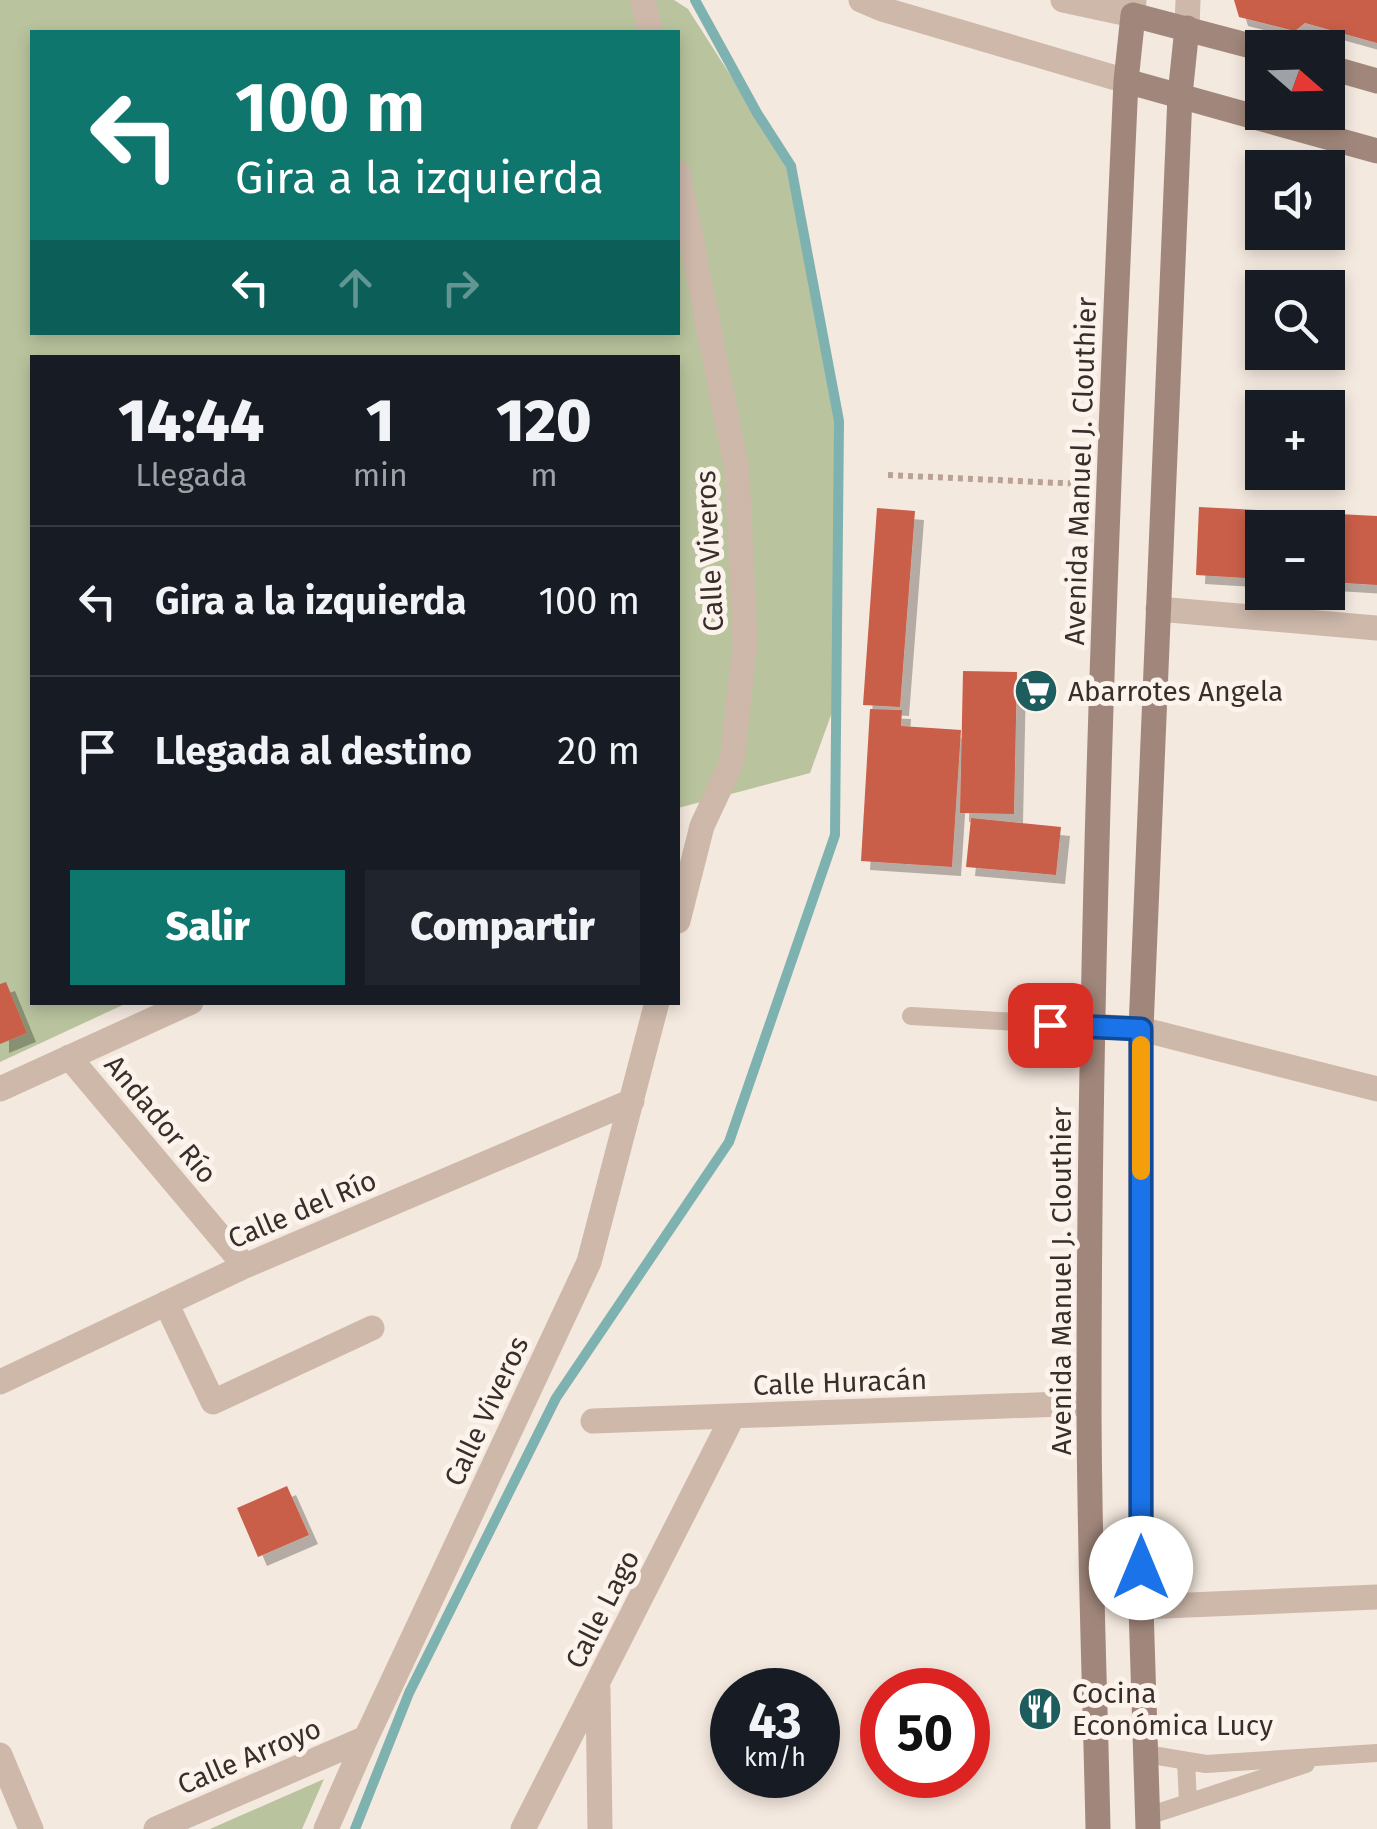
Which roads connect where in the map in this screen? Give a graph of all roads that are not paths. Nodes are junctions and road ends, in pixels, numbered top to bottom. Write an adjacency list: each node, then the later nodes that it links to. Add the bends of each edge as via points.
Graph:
1 (643, 0): 7 (street)
2 (861, 0): 10 (street)
3 (1062, 0): 5 (street)
4 (1188, 0): 6 (street)
5 (1134, 7): 6 (main road); 10 (main road, Avenida Manuel J. Clouthier)
6 (1187, 28): 8 (main road); 12 (main road)
7 (650, 30)
8 (1245, 44)
9 (1345, 73): 11 (main road)
10 (1126, 81): 12 (main road); 22 (main road, Avenida Manuel J. Clouthier)
11 (1377, 81)
12 (1180, 95): 13 (main road); 15 (main road)
13 (1377, 150)
14 (680, 183): 17 (street, Calle Viveros, via 737,470 745,643 732,762)
15 (1158, 609): 16 (street); 23 (main road)
16 (1377, 628)
17 (690, 830): 18 (street, Calle Viveros)
18 (680, 906)
19 (184, 1005): 24 (street)
20 (656, 1005): 27 (street, Calle Viveros)
21 (912, 1016): 22 (lane)
22 (1092, 1026): 23 (street); 32 (main road, Avenida Manuel J. Clouthier)
23 (1141, 1029): 26 (street); 36 (main road)
24 (69, 1057): 25 (street); 28 (street, Andador Río)
25 (0, 1089)
26 (1377, 1089)
27 (632, 1101): 28 (street, Calle del Río); 38 (street, Calle Viveros, via 589,1262)
28 (245, 1266): 29 (street, Calle del Río)
29 (166, 1304): 30 (street, via 213,1402); 31 (street, Calle del Río)
30 (372, 1328)
31 (0, 1382)
32 (1089, 1402): 33 (street, Calle Huracán); 51 (main road, Avenida Manuel J. Clouthier)
33 (733, 1416): 34 (street, Calle Huracán); 37 (street, Calle Lago)
34 (592, 1421)
35 (1377, 1597): 36 (street)
36 (1141, 1607): 40 (main road)
37 (598, 1684): 49 (street, Calle Lago); 50 (street)
38 (366, 1738): 47 (street, Calle Arroyo); 48 (street, Calle Viveros)
39 (1377, 1753): 41 (lane)
40 (1146, 1754): 43 (lane); 45 (main road)
41 (1335, 1754): 43 (lane); 44 (lane)
42 (0, 1755): 46 (street)
43 (1186, 1761): 44 (lane)
44 (1188, 1802): 45 (lane)
45 (1148, 1823)
46 (31, 1829)
47 (156, 1829)
48 (326, 1829)
49 (523, 1829)
50 (600, 1829)
51 (1098, 1829)

